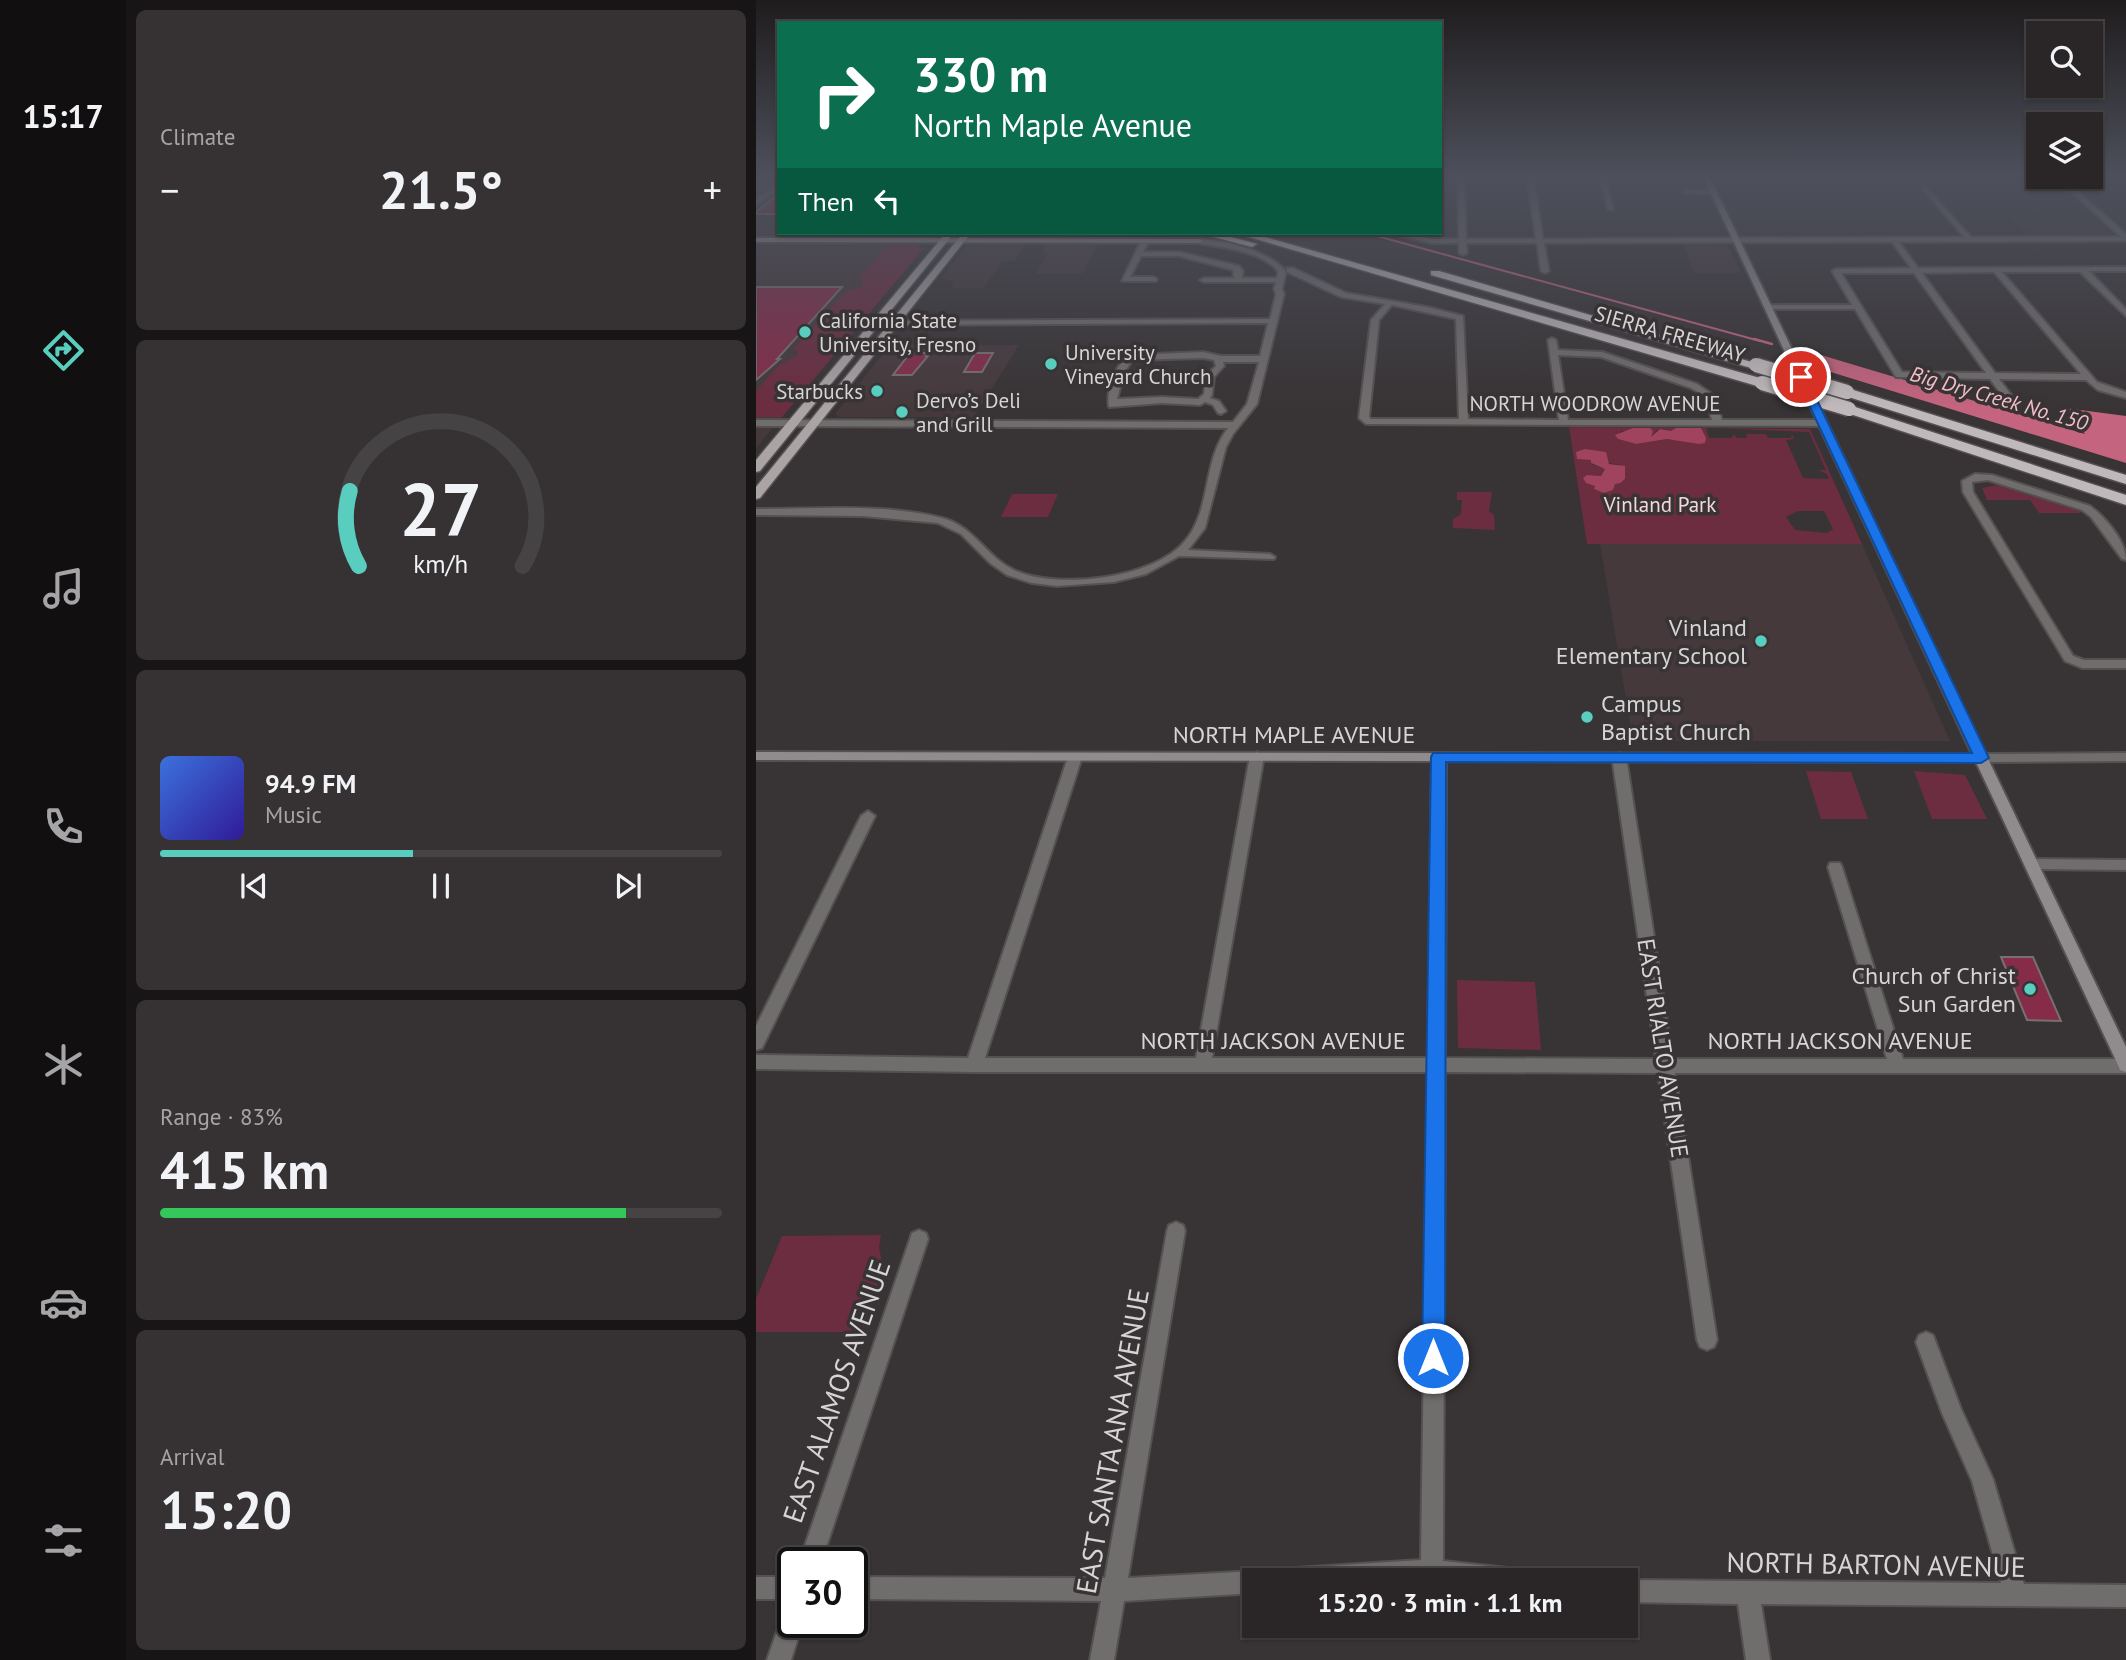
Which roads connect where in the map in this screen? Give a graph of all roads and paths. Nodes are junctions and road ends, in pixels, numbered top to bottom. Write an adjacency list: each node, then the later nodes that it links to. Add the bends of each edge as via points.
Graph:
1 (932, 253): 44 (main road)
2 (951, 253): 30 (main road)
3 (1252, 253): 10 (street)
4 (1282, 253): 11 (highway)
5 (1314, 253): 11 (highway, SIERRA FREEWAY)
6 (1543, 253): 18 (street)
7 (1742, 253): 26 (street)
8 (1904, 253): 14 (street)
9 (1139, 254): 19 (street, via 1125,279); 21 (street, via 1179,254 1236,268)
10 (1257, 255): 13 (street, via 1280,259); 22 (street, via 1280,265)
11 (1360, 266): 55 (highway, SIERRA FREEWAY, bridge, via 1849,409)
12 (1417, 268): 53 (highway, SIERRA FREEWAY, bridge, via 1847,392)
13 (1290, 270): 23 (street); 24 (street)
14 (1916, 270): 15 (street); 27 (street, via 1836,272); 36 (street)
15 (1996, 270): 16 (street); 37 (street)
16 (2083, 270): 17 (street); 28 (street)
17 (2126, 270)
18 (1545, 271)
19 (1153, 279)
20 (1203, 280): 21 (street)
21 (1238, 280): 22 (street)
22 (1281, 280): 24 (street, via 1278,289)
23 (1317, 285): 24 (street); 25 (street, via 1344,296)
24 (1287, 287): 29 (street)
25 (1389, 304): 47 (street, via 1426,308 1460,319); 47 (street, NORTH WOODROW AVENUE, via 1374,323 1364,418 1367,422)
26 (1768, 307): 27 (street); 50 (street)
27 (1857, 307): 36 (street, via 1901,376)
28 (2126, 314)
29 (1273, 321): 30 (street); 35 (street)
30 (895, 323): 45 (main road)
31 (1552, 340): 33 (street)
32 (1225, 347): 34 (street)
33 (1554, 352): 48 (street); 49 (street, via 1602,355 1694,386 1709,396)
34 (1218, 360): 35 (street); 39 (street); 40 (street, via 1203,355 1130,353 1111,395)
35 (1264, 361): 51 (street, via 1251,408)
36 (1995, 377): 37 (street); 41 (street)
37 (2088, 377): 38 (street, via 2101,388)
38 (2126, 395)
39 (1204, 399): 40 (street); 42 (street, via 1216,403)
40 (1112, 404): 46 (street, via 1106,408)
41 (2013, 404)
42 (1221, 411)
43 (756, 422): 44 (street)
44 (793, 423): 45 (street); 52 (main road)
45 (814, 423): 46 (street); 54 (main road)
46 (1104, 423): 51 (street)
47 (1464, 423): 48 (street, NORTH WOODROW AVENUE)
48 (1564, 423): 49 (street, NORTH WOODROW AVENUE)
49 (1718, 423): 50 (street, NORTH WOODROW AVENUE)
50 (1822, 423): 71 (street)
51 (1237, 425): 59 (street, via 1224,439 1202,522)
52 (756, 468)
53 (2126, 480)
54 (756, 495)
55 (2126, 500)
56 (756, 512): 57 (street)
57 (898, 515): 58 (street); 63 (street, via 955,525 997,565 1042,581 1103,580)
58 (756, 519)
59 (1178, 553): 60 (street); 63 (street)
60 (1234, 557): 61 (street); 63 (street, via 1210,563)
61 (1270, 557)
62 (2126, 557): 64 (street, via 2089,510 1998,479 1972,477 1966,485 2068,658 2076,663)
63 (1168, 560)
64 (2126, 664)
65 (756, 756): 67 (street, NORTH MAPLE AVENUE)
66 (1257, 756): 67 (street, NORTH MAPLE AVENUE); 68 (street, NORTH MAPLE AVENUE); 78 (street)
67 (1075, 757): 80 (street)
68 (1439, 757): 69 (street, NORTH MAPLE AVENUE); 81 (street)
69 (1619, 757): 71 (street, NORTH MAPLE AVENUE); 79 (street, EAST RIALTO AVENUE)
70 (2126, 757): 71 (street, NORTH MAPLE AVENUE)
71 (1981, 758): 73 (street)
72 (868, 816): 76 (street)
73 (2032, 864): 74 (street); 83 (street)
74 (2126, 865)
75 (1835, 867): 82 (street)
76 (756, 1043)
77 (756, 1062): 80 (street, NORTH JACKSON AVENUE)
78 (1203, 1064): 80 (street, NORTH JACKSON AVENUE); 81 (street, NORTH JACKSON AVENUE)
79 (1666, 1064): 81 (street, NORTH JACKSON AVENUE); 82 (street, NORTH JACKSON AVENUE); 86 (street, EAST RIALTO AVENUE)
80 (974, 1065)
81 (1435, 1065): 89 (street)
82 (1896, 1065): 83 (street, NORTH JACKSON AVENUE)
83 (2126, 1065)
84 (1176, 1231): 94 (street, EAST SANTA ANA AVENUE)
85 (919, 1239): 88 (street, EAST ALAMOS AVENUE)
86 (1707, 1340)
87 (1926, 1342): 97 (street, via 1982,1479)
88 (815, 1547)
89 (1432, 1568)
90 (1242, 1583): 94 (street)
91 (756, 1588): 92 (street)
92 (777, 1588)
93 (868, 1588): 94 (street)
94 (1114, 1590): 101 (street, EAST SANTA ANA AVENUE)
95 (1638, 1591): 96 (street, NORTH BARTON AVENUE)
96 (1748, 1593): 97 (street, NORTH BARTON AVENUE); 102 (street)
97 (2016, 1596): 98 (street, NORTH BARTON AVENUE)
98 (2126, 1596)
99 (786, 1638): 100 (street)
100 (779, 1660)
101 (1102, 1660)
102 (1758, 1660)

